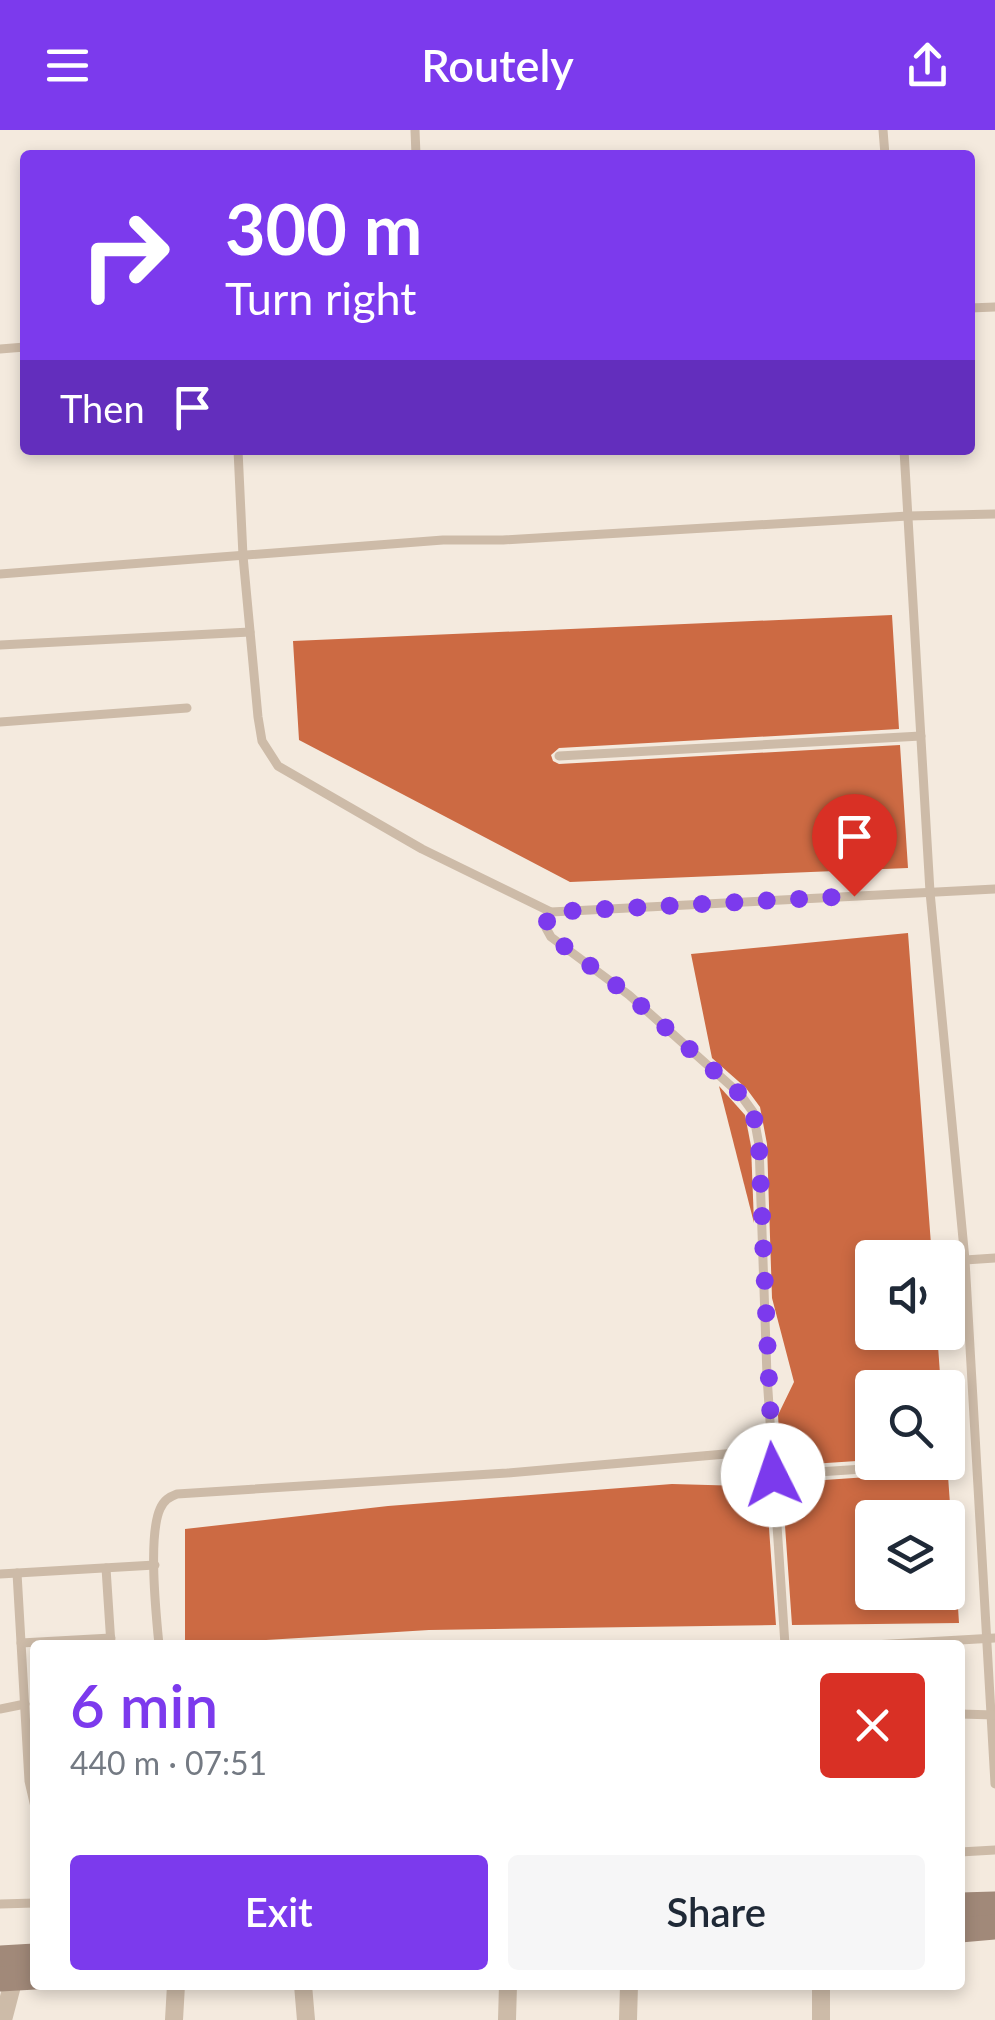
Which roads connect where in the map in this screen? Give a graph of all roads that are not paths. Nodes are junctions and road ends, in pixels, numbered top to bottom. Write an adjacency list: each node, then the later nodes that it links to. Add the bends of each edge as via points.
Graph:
1 (238, 455): 5 (lane)
2 (904, 455): 4 (lane)
3 (995, 514): 4 (lane)
4 (908, 516): 5 (lane); 11 (lane)
5 (243, 556): 6 (lane); 7 (lane)
6 (0, 574)
7 (250, 632): 8 (lane); 15 (lane, via 262,741 278,766 422,849)
8 (0, 645)
9 (187, 708): 10 (lane)
10 (0, 722)
11 (921, 736): 12 (lane); 14 (lane)
12 (559, 756)
13 (995, 889): 14 (lane)
14 (930, 892): 15 (lane); 16 (lane)
15 (550, 912): 19 (lane, via 546,928 552,937 629,995 753,1112)
16 (963, 1240)
17 (995, 1258): 18 (lane)
18 (965, 1260): 26 (lane)
19 (771, 1450): 21 (lane); 22 (lane, via 178,1494 159,1511)
20 (855, 1470): 21 (lane)
21 (773, 1475): 29 (lane)
22 (155, 1565): 23 (lane); 28 (lane)
23 (106, 1568): 24 (lane); 27 (lane)
24 (17, 1573): 25 (lane); 31 (lane)
25 (0, 1574)
26 (990, 1638): 30 (lane); 36 (lane)
27 (111, 1640)
28 (159, 1640)
29 (784, 1640)
30 (957, 1640)
31 (21, 1643): 32 (lane); 33 (lane)
32 (30, 1643)
33 (24, 1704): 34 (lane); 38 (lane)
34 (0, 1709)
35 (965, 1714): 36 (lane)
36 (993, 1715): 37 (lane)
37 (995, 1784)
38 (30, 1785)
39 (995, 1850): 40 (lane)
40 (965, 1852)
41 (30, 1903): 42 (lane)
42 (0, 1904)
43 (995, 1904): 44 (main road)
44 (965, 1905)
45 (995, 1927): 46 (main road)
46 (965, 1930)
47 (12, 1973): 53 (street)
48 (176, 1990): 54 (street)
49 (303, 1990): 55 (street)
50 (508, 1990): 56 (street)
51 (629, 1990): 57 (street)
52 (821, 1990): 58 (street)
53 (3, 2020)
54 (174, 2020)
55 (306, 2020)
56 (507, 2020)
57 (628, 2020)
58 (821, 2020)

